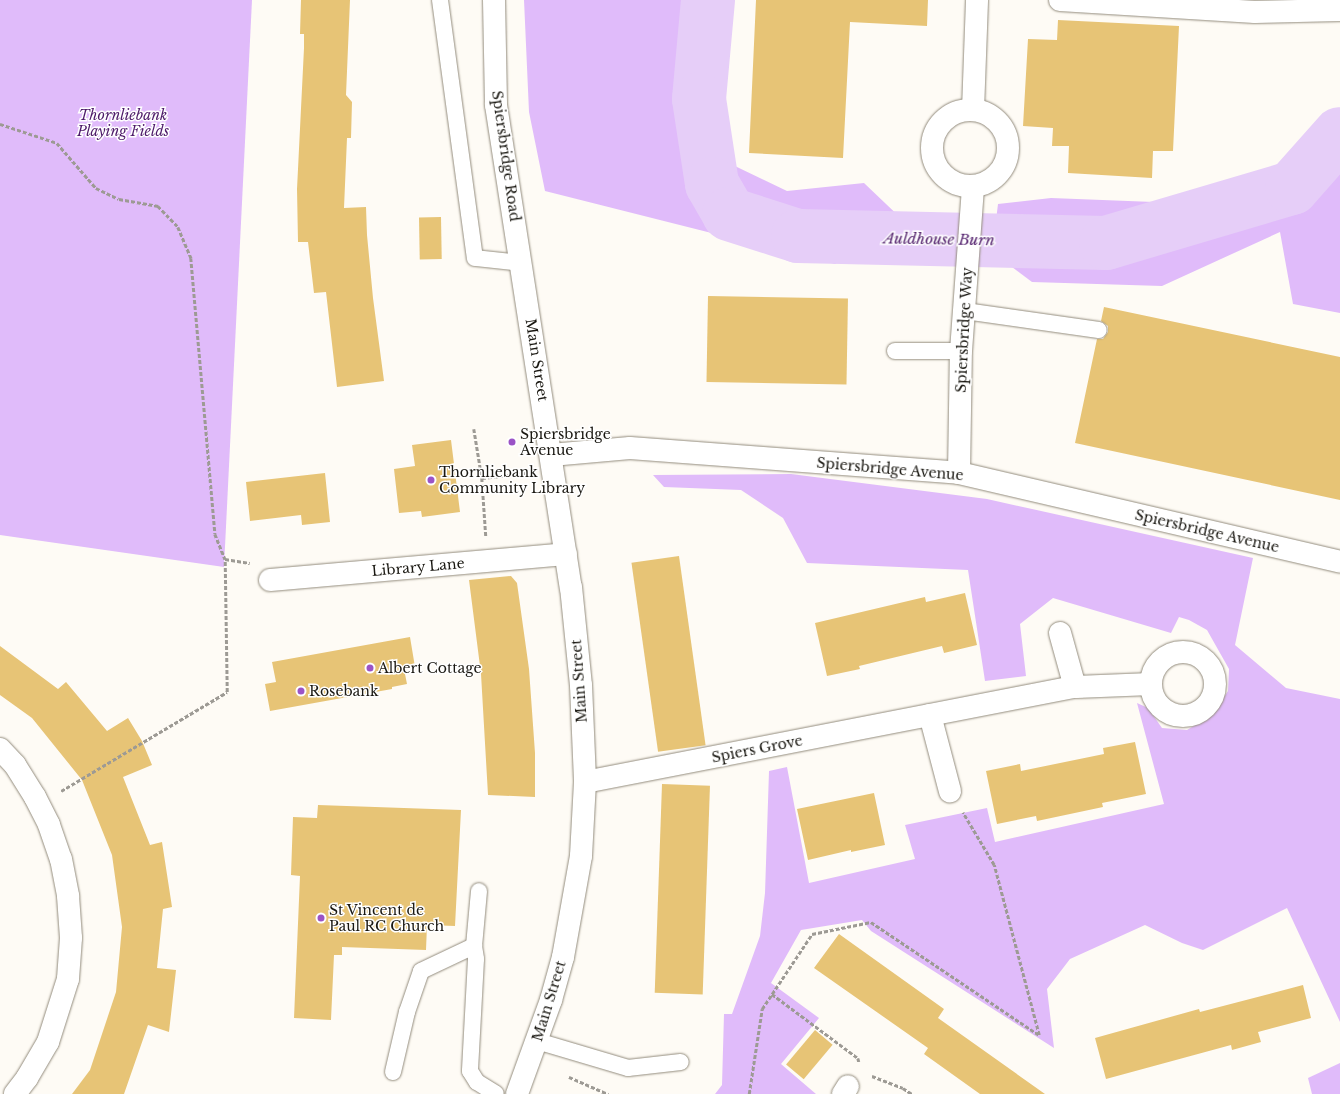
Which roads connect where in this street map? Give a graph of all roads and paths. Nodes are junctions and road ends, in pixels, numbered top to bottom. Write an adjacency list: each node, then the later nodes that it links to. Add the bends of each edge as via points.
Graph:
1 (440, 0): 9 (lane, via 474,258)
2 (494, 0): 9 (street, Spiersbridge Road, via 496,105)
3 (977, 0): 6 (street)
4 (1060, 0): 5 (street, via 1255,12)
5 (1340, 10)
6 (973, 110): 8 (street, via 986,113 996,120 1004,130 1008,142 1004,167 996,177 985,184); 8 (street, via 960,110 944,120 933,135 931,148 939,172 948,181 960,186)
7 (0, 124): 19 (path, via 57,143 96,188 119,199 158,206 178,227 191,258 215,534)
8 (973, 186): 10 (street, Spiersbridge Way)
9 (522, 263): 15 (street, Main Street)
10 (965, 311): 11 (lane); 13 (street, Spiersbridge Way)
11 (1098, 330)
12 (895, 351): 13 (lane)
13 (961, 351): 16 (street, Spiersbridge Way)
14 (474, 429): 17 (path)
15 (553, 463): 16 (street, Spiersbridge Avenue, via 630,448); 17 (path); 18 (street, Main Street)
16 (958, 473): 21 (street, Spiersbridge Avenue)
17 (482, 478): 20 (path)
18 (566, 554): 20 (street, Library Lane); 29 (street, Main Street, via 581,685)
19 (225, 559): 22 (path); 31 (path, via 227,692)
20 (488, 561): 23 (street, Library Lane)
21 (1340, 562)
22 (256, 564)
23 (270, 580)
24 (1060, 633): 26 (street)
25 (1151, 684): 26 (street, Spiers Grove)
26 (1075, 687): 27 (street, Spiers Grove)
27 (930, 715): 29 (street, Spiers Grove); 30 (street)
28 (0, 749): 31 (street, via 15,765)
29 (585, 782): 35 (street, Main Street, via 582,856 563,957)
30 (950, 791): 34 (path, via 994,865 1039,1034 871,922 812,934)
31 (38, 804): 39 (street, via 49,825 61,859 68,896 71,938 68,979 48,1042)
32 (479, 891): 33 (lane)
33 (474, 946): 37 (lane, via 421,971 407,1012); 40 (lane, via 476,959 470,1071 477,1082)
34 (772, 994): 38 (path, via 858,1058); 42 (path, via 762,1009)
35 (537, 1041): 36 (lane, via 628,1068); 41 (street, Main Street)
36 (681, 1062)
37 (394, 1072)
38 (850, 1084): 43 (path, via 903,1088)
39 (15, 1094)
40 (496, 1094)
41 (517, 1094)
42 (749, 1094)
43 (912, 1094)

